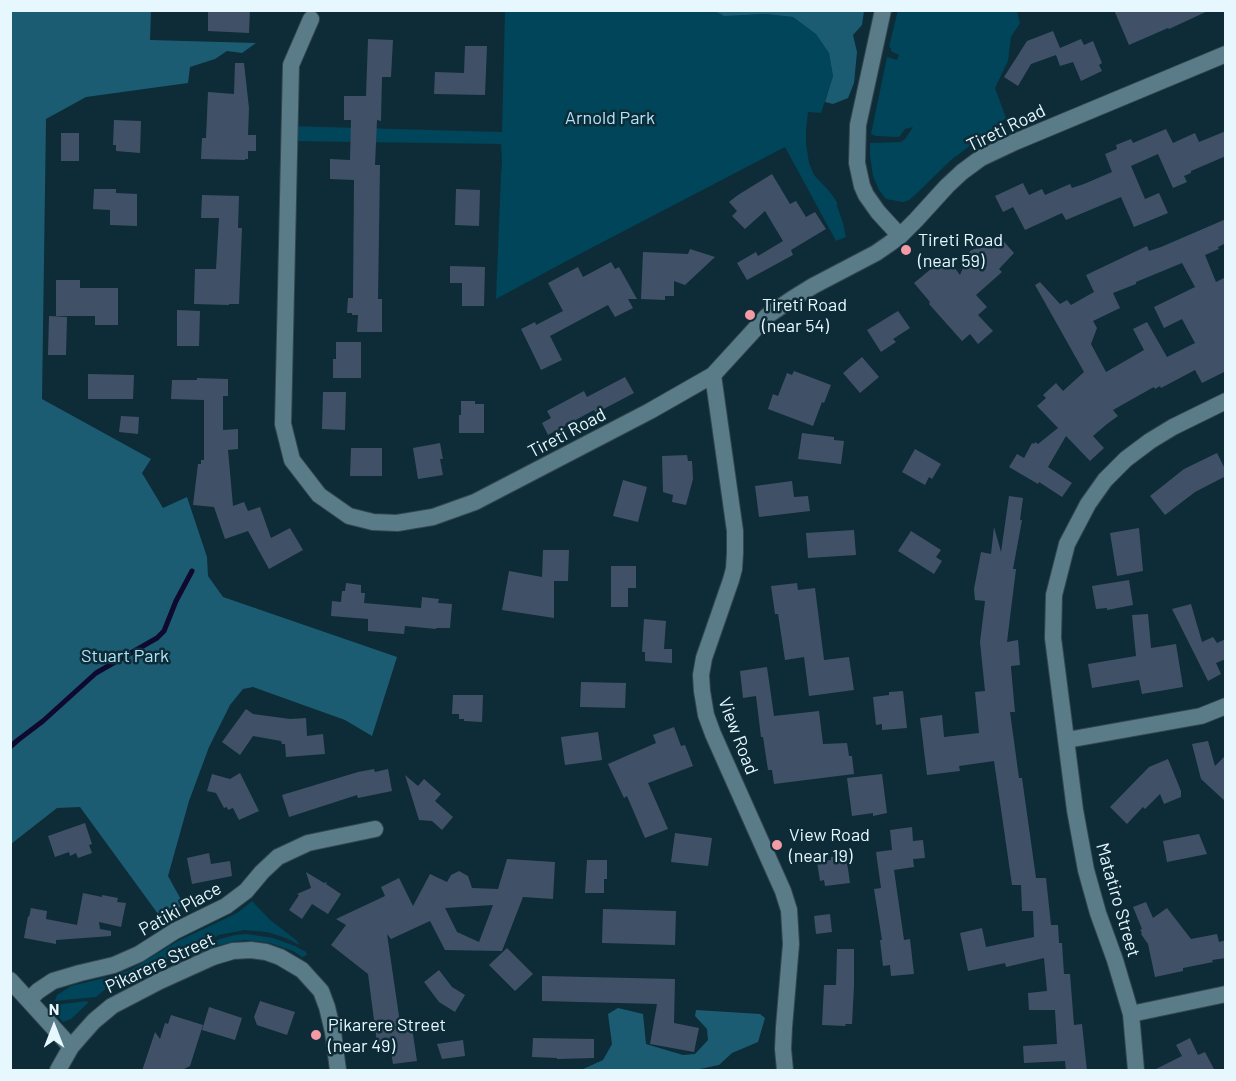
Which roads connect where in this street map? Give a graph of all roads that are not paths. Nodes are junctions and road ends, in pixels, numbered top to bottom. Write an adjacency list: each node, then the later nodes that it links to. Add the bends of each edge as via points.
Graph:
1 (884, 10): 4 (street, via 858,125 857,163 866,195)
2 (311, 19): 5 (street, Tireti Road, via 291,65 283,424 292,460 319,495 350,516 373,522 433,517 475,502)
3 (1226, 54): 4 (street, Tireti Road, via 981,158 947,186)
4 (900, 236): 5 (street, Tireti Road, via 876,254 806,290 767,316)
5 (713, 375): 17 (street, View Road, via 735,553 731,580 704,658 702,691 706,715 789,910)
6 (1226, 400): 8 (street, Matatiro Street, via 1173,427 1126,459 1104,480 1067,544 1054,595 1053,638)
7 (1226, 706): 8 (street, via 1201,716)
8 (1067, 740): 13 (street, Matatiro Street, via 1086,870)
9 (375, 829): 12 (street, Patiki Place, via 308,843 278,857 226,906 114,965 53,981)
10 (10, 980): 12 (street)
11 (1226, 994): 13 (street)
12 (29, 1000): 14 (street)
13 (1131, 1014): 18 (street, Matatiro Street)
14 (71, 1047): 15 (street, Pikarere Street); 16 (street, Pikarere Street, via 94,1020 126,998 213,957 250,950 288,961 321,991 333,1032)
15 (58, 1071)
16 (338, 1071)
17 (785, 1071)
18 (1136, 1071)

